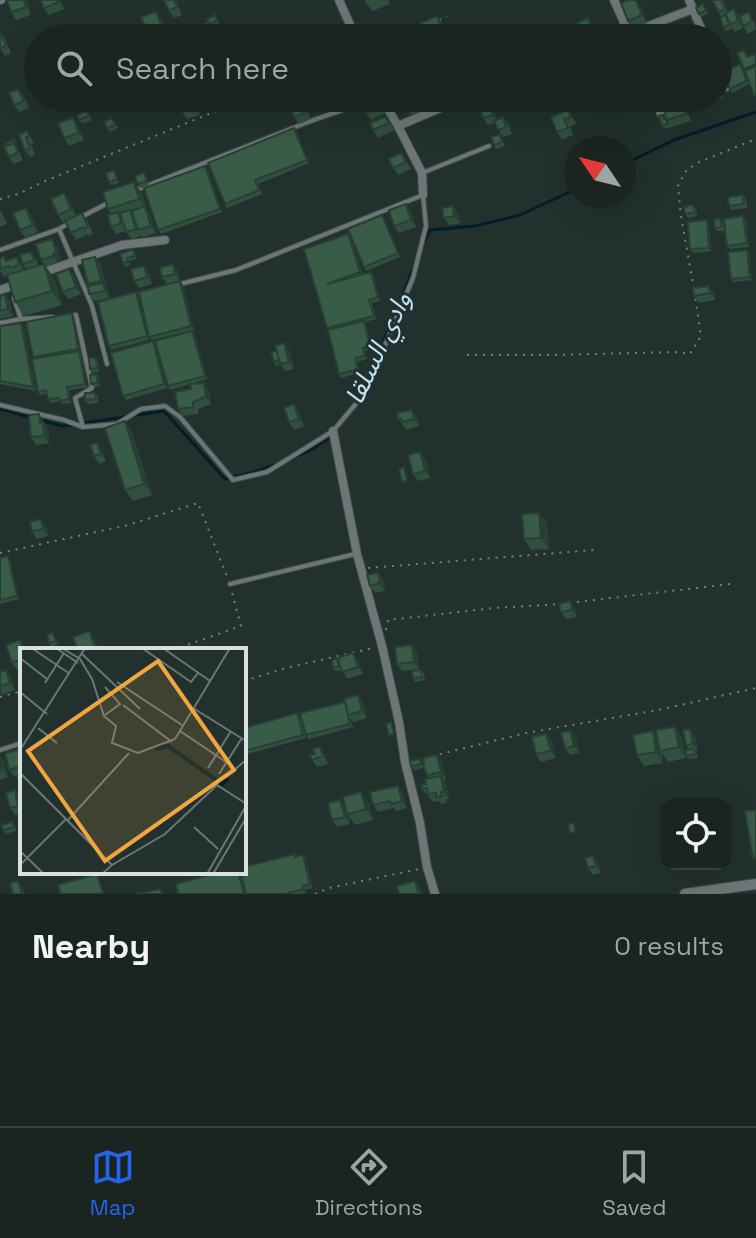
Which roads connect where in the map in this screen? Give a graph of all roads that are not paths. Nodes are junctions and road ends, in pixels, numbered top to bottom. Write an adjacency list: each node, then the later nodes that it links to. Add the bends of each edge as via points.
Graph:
1 (339, 0): 4 (street)
2 (614, 0): 5 (street)
3 (691, 4): 6 (street); 7 (street)
4 (350, 24)
5 (625, 24)
6 (653, 24)
7 (699, 24)
8 (338, 112): 14 (lane)
9 (388, 112): 11 (street)
10 (431, 112): 11 (street)
11 (398, 126): 13 (street)
12 (489, 146): 13 (lane)
13 (422, 173): 15 (street)
14 (133, 191)
15 (423, 195): 23 (lane, via 236,270); 31 (lane, via 426,226 413,278 365,393)
16 (119, 197): 17 (lane)
17 (59, 229): 19 (lane); 20 (lane)
18 (165, 240): 20 (street, via 122,245)
19 (0, 250)
20 (75, 263): 21 (street); 28 (lane)
21 (33, 277)
22 (22, 282): 24 (street)
23 (178, 284)
24 (10, 288): 25 (street); 26 (lane)
25 (0, 290)
26 (21, 319): 27 (lane); 30 (lane, via 76,315 92,388 75,398)
27 (0, 323)
28 (107, 364)
29 (0, 405): 30 (lane)
30 (83, 427): 31 (lane, via 117,424 141,409 165,406 233,480 267,472)
31 (333, 431): 32 (street)
32 (357, 554): 33 (lane); 37 (street)
33 (230, 584)
34 (20, 744): 35 (lane)
35 (0, 750)
36 (756, 884): 38 (street)
37 (435, 894)
38 (685, 894)

